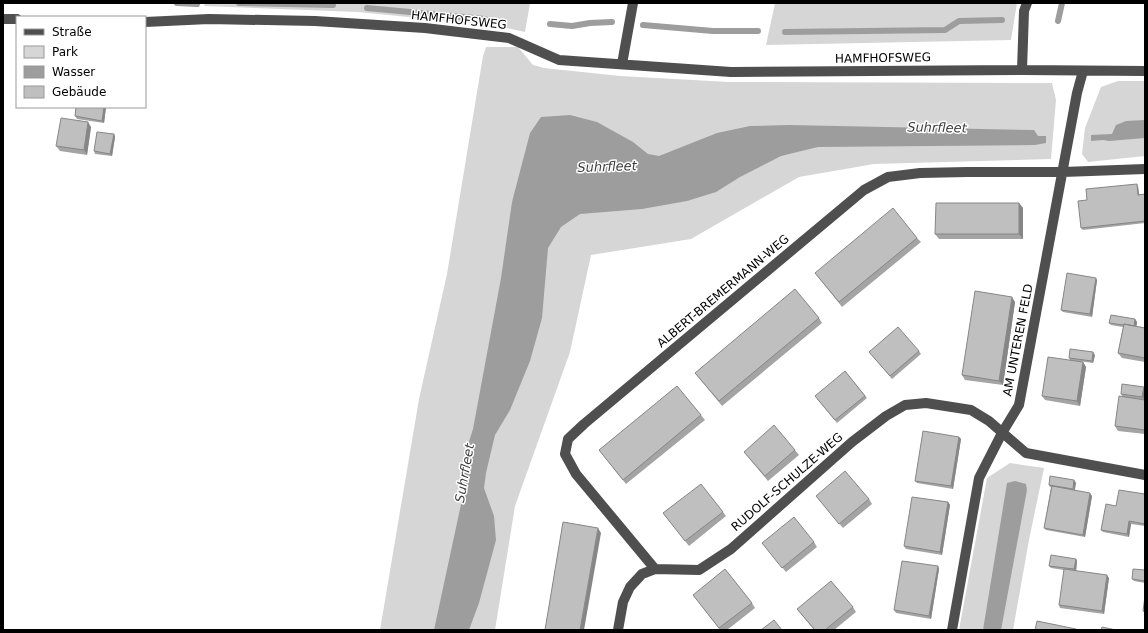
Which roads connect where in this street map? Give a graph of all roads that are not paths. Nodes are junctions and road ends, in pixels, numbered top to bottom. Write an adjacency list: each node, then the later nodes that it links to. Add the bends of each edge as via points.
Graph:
1 (633, 3): 6 (street)
2 (1027, 3): 7 (street, via 1024,11)
3 (3, 19): 4 (street)
4 (16, 19)
5 (146, 22): 6 (street, HAMFHOFSWEG, via 209,19 316,21 425,28 509,38 559,60)
6 (622, 64): 7 (street, HAMFHOFSWEG, via 731,72)
7 (1022, 70): 8 (street, HAMFHOFSWEG)
8 (1083, 71): 9 (street, HAMFHOFSWEG); 11 (street, AM UNTEREN FELD)
9 (1145, 71)
10 (1145, 169): 11 (street, ALBERT-BREMERMANN-WEG)
11 (1063, 172): 12 (street, AM UNTEREN FELD, via 1019,405); 14 (street, ALBERT-BREMERMANN-WEG, via 920,173 888,177 864,190 568,439 565,454 576,474)
12 (1002, 432): 13 (street, RUDOLF-SCHULZE-WEG, via 1026,453); 14 (street, RUDOLF-SCHULZE-WEG, via 971,410 926,403 905,405 852,442 731,549 699,570); 16 (street, AM UNTEREN FELD, via 979,478)
13 (1145, 475)
14 (655, 569): 15 (street, via 642,574 630,587 623,602)
15 (618, 630)
16 (952, 630)

